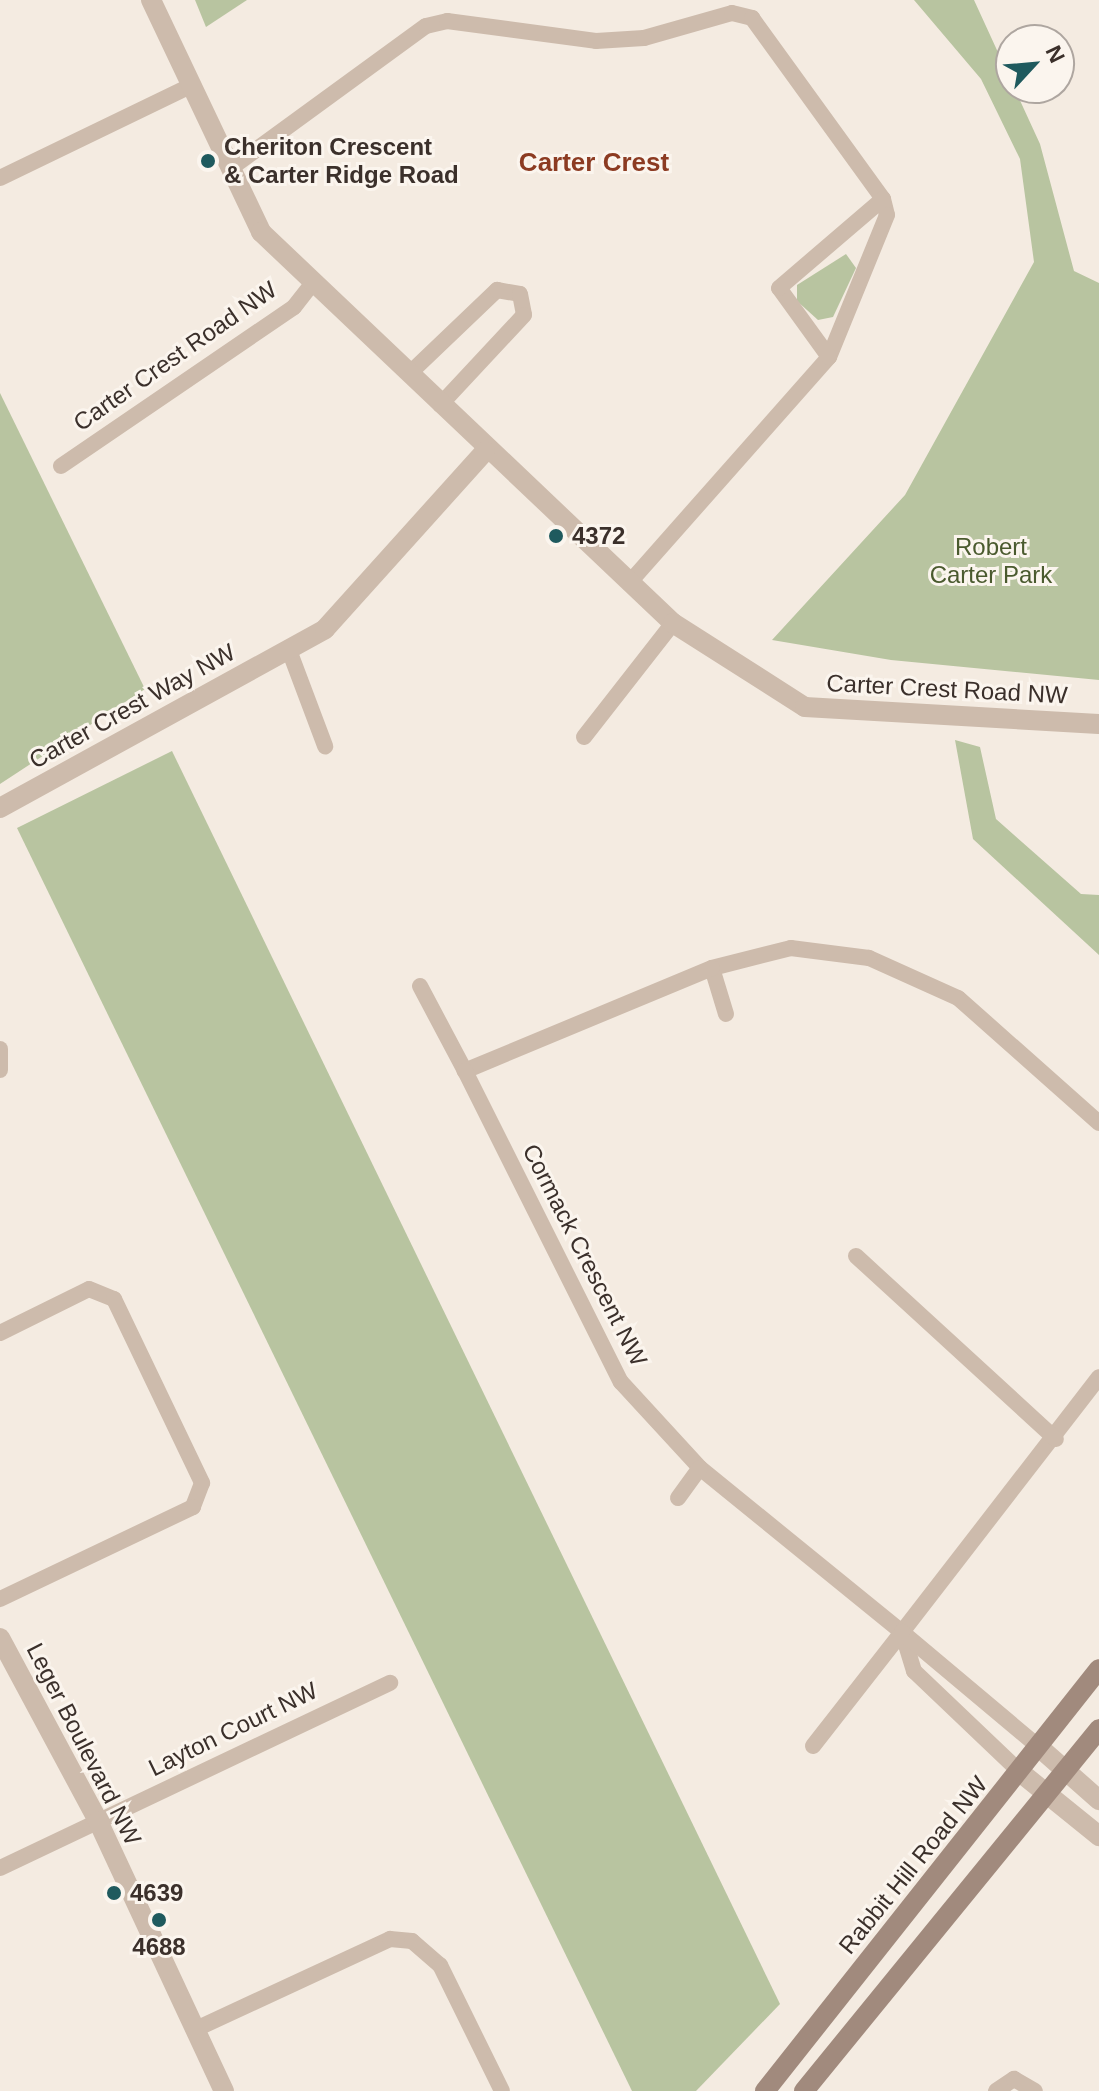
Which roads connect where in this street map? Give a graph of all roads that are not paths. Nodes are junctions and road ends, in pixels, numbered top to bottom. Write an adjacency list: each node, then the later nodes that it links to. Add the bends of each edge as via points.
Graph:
1 (151, 0): 2 (street, Carter Crest Road NW)
2 (192, 85): 3 (street, Carter Crest Road NW); 4 (street)
3 (231, 168): 5 (street, via 426,26 447,21 596,41 644,38 743,12); 6 (street, Carter Crest Road NW, via 261,232)
4 (0, 178)
5 (883, 199): 7 (street, via 887,215 872,263); 7 (street, via 779,288)
6 (313, 283): 8 (street, Carter Crest Road NW); 11 (street, Carter Crest Road NW, via 294,307)
7 (829, 357): 12 (street)
8 (409, 374): 9 (street, Carter Crest Road NW); 9 (street, via 497,290 520,294 524,315)
9 (440, 405): 10 (street, Carter Crest Road NW)
10 (485, 451): 12 (street, Carter Crest Road NW); 14 (street, Carter Crest Way NW, via 325,629)
11 (61, 466)
12 (629, 583): 13 (street, Carter Crest Road NW)
13 (673, 623): 15 (street, Carter Crest Road NW, via 805,707); 16 (street)
14 (289, 650): 17 (street); 18 (street, Carter Crest Way NW)
15 (1099, 724)
16 (584, 737)
17 (325, 746)
18 (0, 808)
19 (712, 968): 21 (street); 24 (street); 25 (street, via 791,948 869,958 912,974 958,998)
20 (420, 986): 24 (street, Cormack Crescent NW)
21 (726, 1014)
22 (0, 1049): 23 (street)
23 (0, 1070)
24 (465, 1071): 30 (street, Cormack Crescent NW, via 621,1382)
25 (1099, 1123)
26 (856, 1256): 29 (street)
27 (0, 1333): 32 (street, via 89,1289 114,1299 202,1483 193,1507)
28 (1099, 1377): 29 (street)
29 (1056, 1439): 33 (street)
30 (700, 1468): 31 (street); 33 (street, Cormack Crescent NW)
31 (678, 1498)
32 (0, 1599)
33 (902, 1632): 38 (street); 39 (street, Cormack Crescent NW); 41 (street, via 914,1671)
34 (0, 1638): 44 (street, Leger Boulevard NW)
35 (1099, 1669): 39 (main road, Rabbit Hill Road NW)
36 (390, 1683): 44 (street, Layton Court NW)
37 (1099, 1729): 40 (main road)
38 (813, 1746)
39 (1040, 1748): 40 (street); 41 (main road, Rabbit Hill Road NW)
40 (1065, 1771): 42 (main road); 43 (street)
41 (1020, 1772): 42 (street); 50 (main road, Rabbit Hill Road NW)
42 (1046, 1793): 45 (street); 51 (main road)
43 (1099, 1800)
44 (98, 1821): 46 (street, Layton Court NW); 47 (street, Leger Boulevard NW)
45 (1099, 1836)
46 (0, 1868)
47 (196, 2029): 48 (street, Leger Boulevard NW); 49 (street, via 390,1939 412,1941 440,1965)
48 (224, 2091)
49 (502, 2091)
50 (765, 2091)
51 (804, 2091)
52 (996, 2091): 53 (street, via 1014,2079)
53 (1035, 2091)

